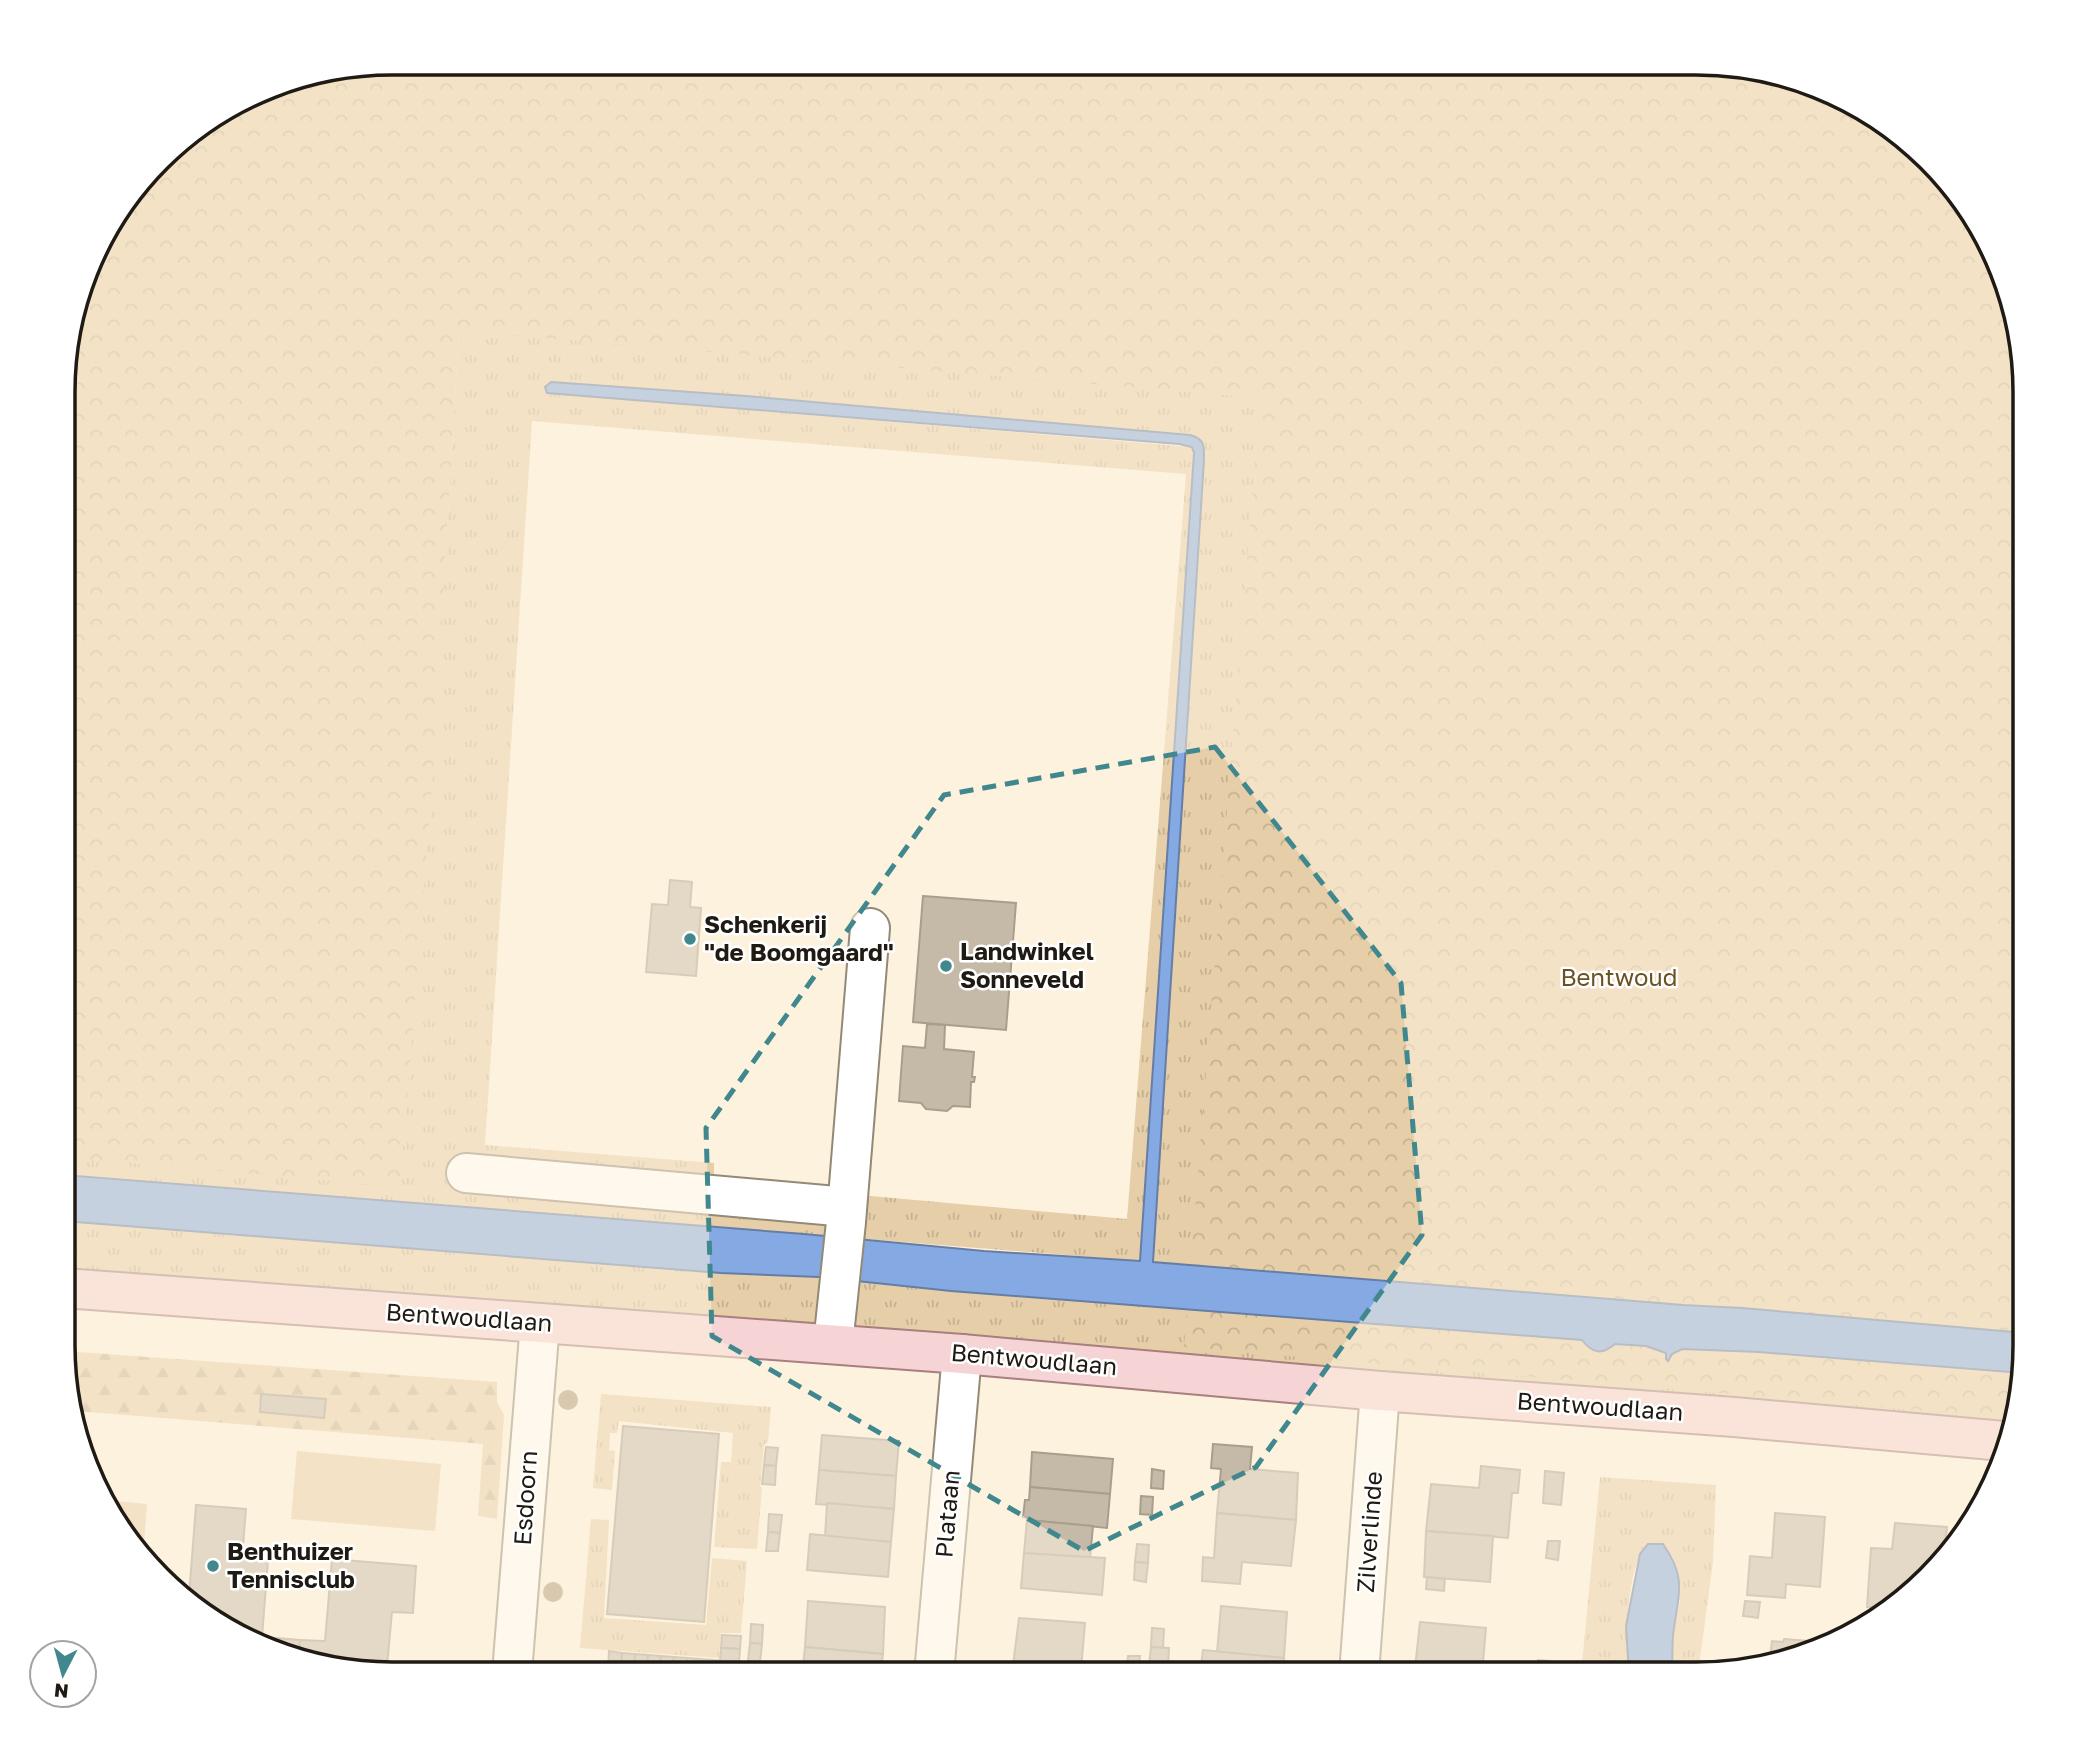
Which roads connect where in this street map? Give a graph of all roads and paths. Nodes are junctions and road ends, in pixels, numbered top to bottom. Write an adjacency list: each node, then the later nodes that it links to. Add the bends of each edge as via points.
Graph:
1 (870, 928): 3 (street)
2 (466, 1173): 3 (street)
3 (847, 1215): 6 (street)
4 (75, 1289): 5 (main road, Bentwoudlaan)
5 (540, 1323): 6 (main road, Bentwoudlaan); 10 (street, Esdoorn)
6 (833, 1344): 7 (main road, Bentwoudlaan)
7 (962, 1354): 8 (main road, Bentwoudlaan); 11 (street, Plataan)
8 (1380, 1391): 9 (main road, Bentwoudlaan); 12 (street, Zilverlinde)
9 (1998, 1440)
10 (513, 1662)
11 (935, 1662)
12 (1360, 1662)

